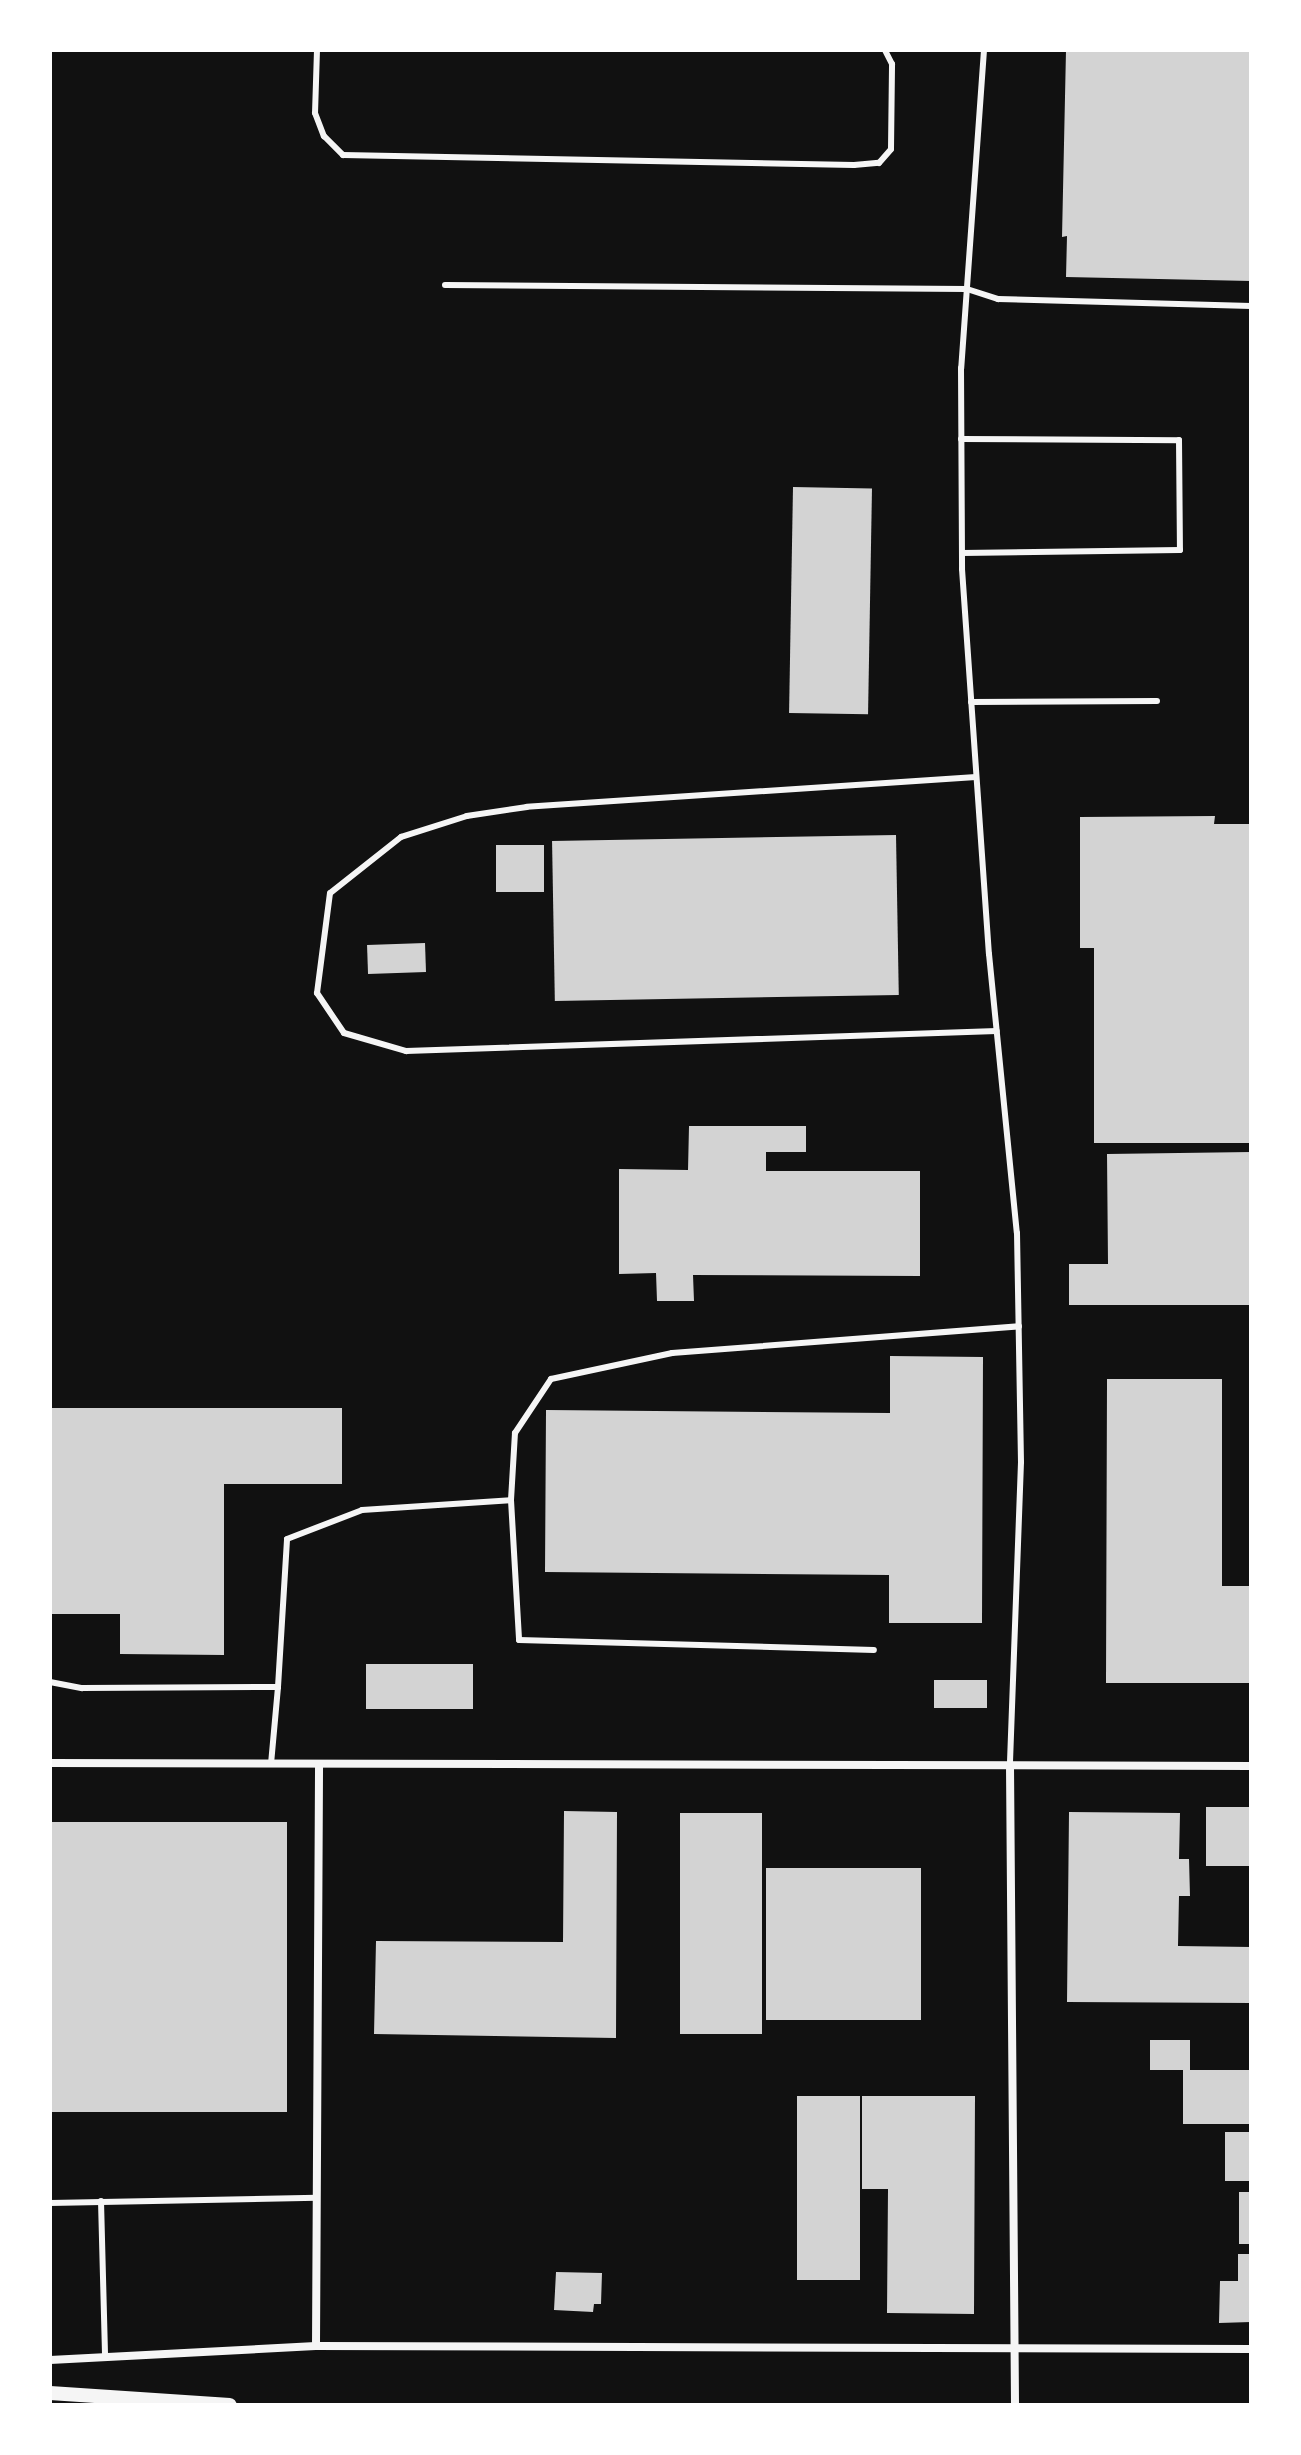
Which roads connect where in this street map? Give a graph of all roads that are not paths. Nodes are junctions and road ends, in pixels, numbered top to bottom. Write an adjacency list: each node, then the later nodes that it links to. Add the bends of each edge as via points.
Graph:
1 (317, 50): 2 (lane, via 315,113 324,136 343,155 854,165 879,163 891,149 892,64)
2 (885, 50)
3 (984, 50): 5 (lane)
4 (445, 285): 5 (lane)
5 (967, 289): 6 (lane, via 998,299); 7 (lane)
6 (1251, 306)
7 (961, 439): 8 (lane); 8 (lane, via 1179,440 1180,550)
8 (962, 553): 10 (lane)
9 (1157, 701): 10 (lane)
10 (971, 702): 11 (lane)
11 (976, 777): 12 (lane); 12 (lane, via 527,807 467,816 401,837 330,893 317,993 344,1033 406,1051)
12 (997, 1031): 13 (lane, via 1017,1233)
13 (1019, 1326): 14 (lane, via 672,1353 551,1379 515,1433); 21 (lane, via 1021,1462)
14 (511, 1500): 15 (lane, via 519,1640); 17 (lane, via 362,1510 287,1539)
15 (874, 1650)
16 (50, 1682): 17 (lane, via 82,1688)
17 (278, 1687): 19 (lane)
18 (50, 1763): 19 (street)
19 (271, 1764): 20 (street)
20 (319, 1764): 21 (street); 23 (street)
21 (1010, 1766): 22 (street); 28 (street)
22 (1251, 1766)
23 (317, 2198): 24 (lane); 26 (street)
24 (101, 2201): 25 (lane); 29 (lane)
25 (50, 2203)
26 (316, 2346): 28 (street); 29 (street)
27 (1251, 2349): 28 (street)
28 (1015, 2351): 33 (street)
29 (105, 2356): 30 (street)
30 (50, 2360)
31 (50, 2393): 32 (street)
32 (230, 2405)
33 (1015, 2405)

